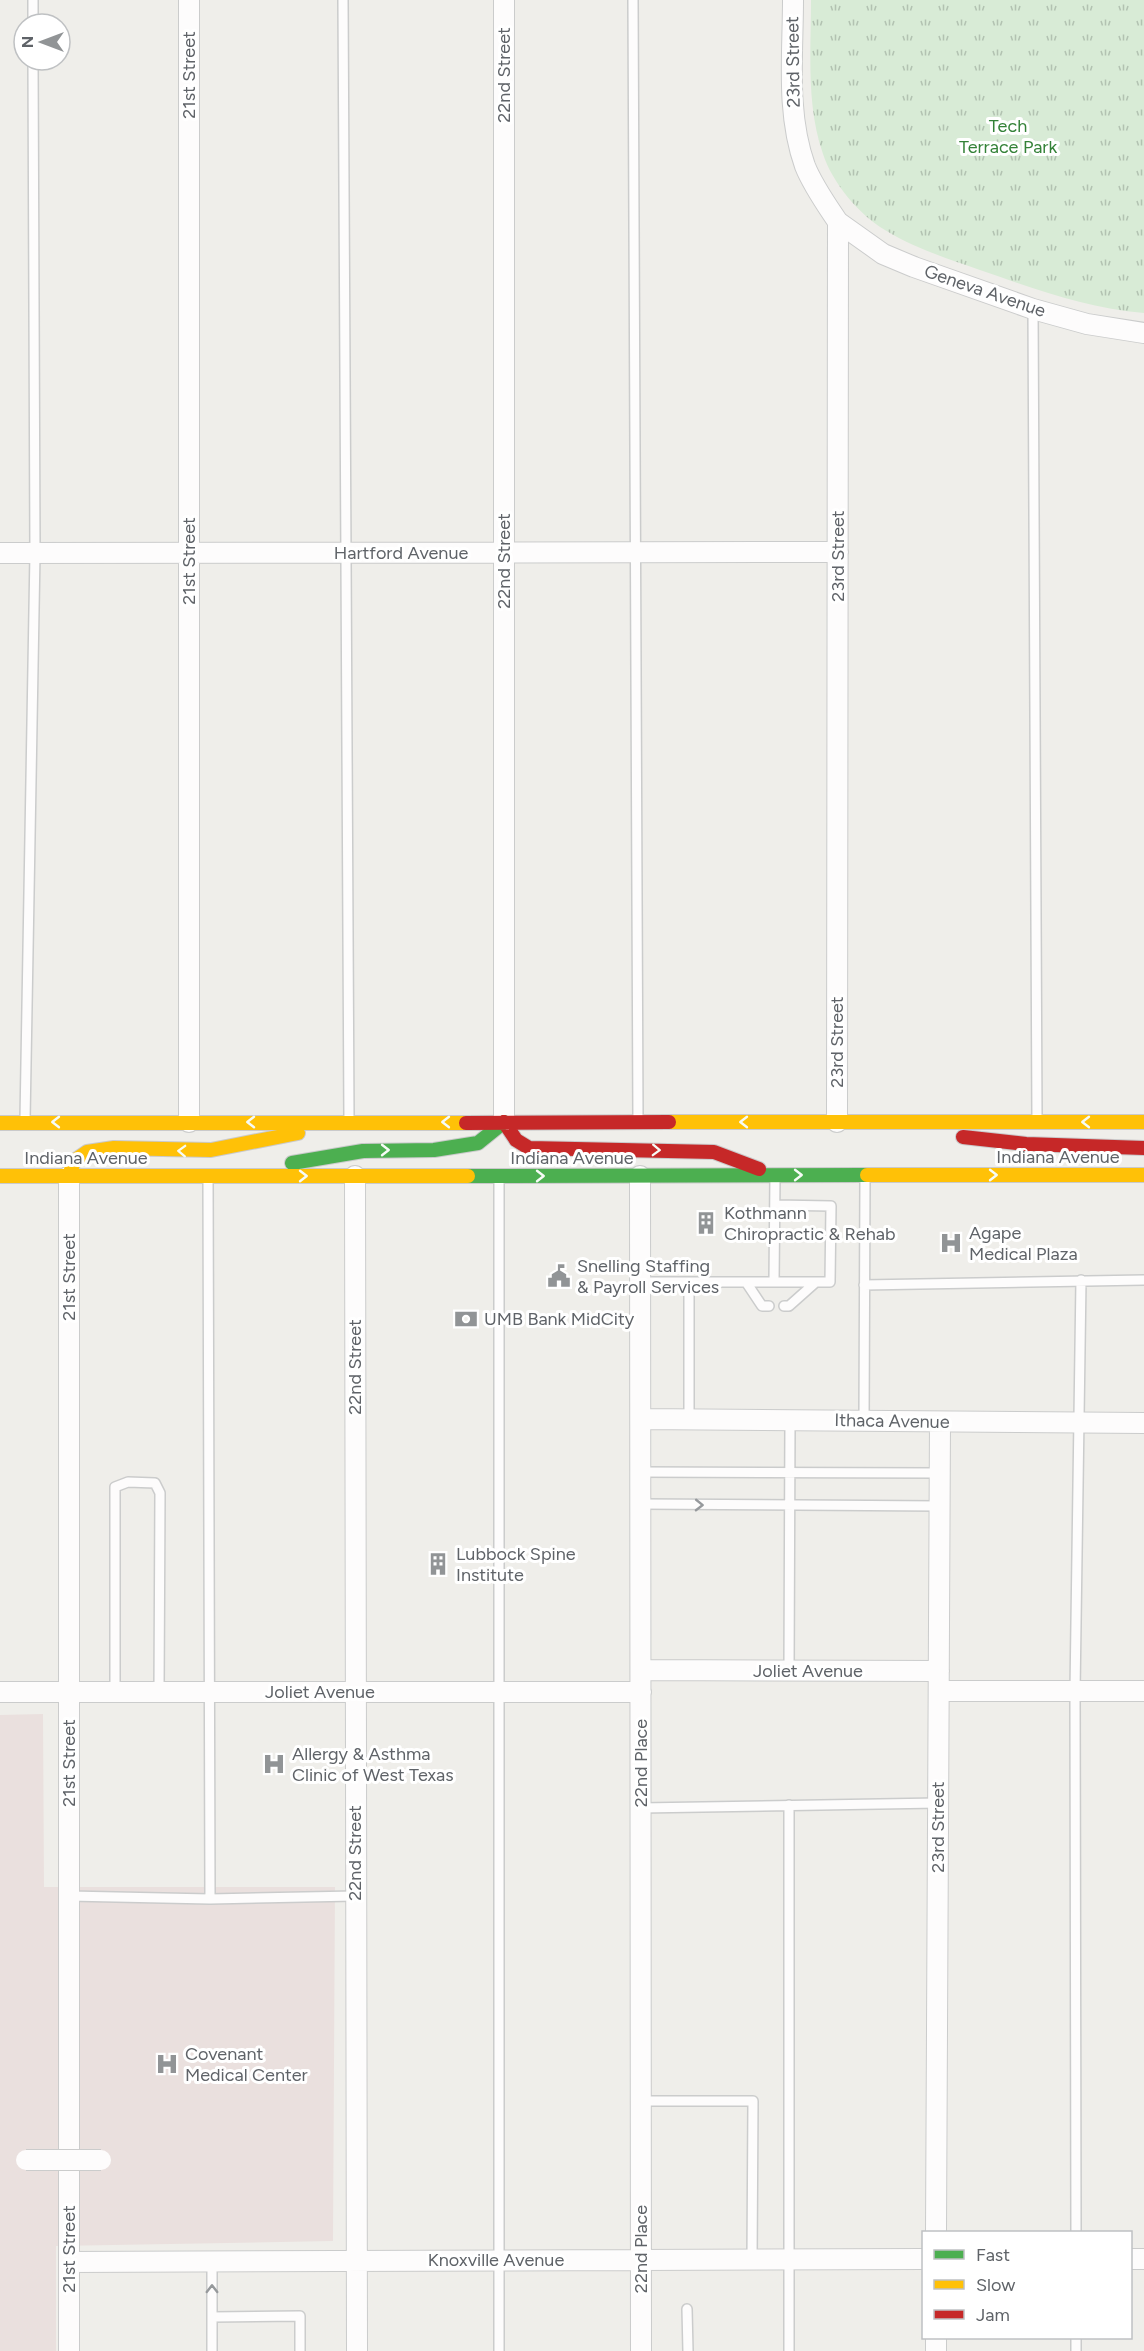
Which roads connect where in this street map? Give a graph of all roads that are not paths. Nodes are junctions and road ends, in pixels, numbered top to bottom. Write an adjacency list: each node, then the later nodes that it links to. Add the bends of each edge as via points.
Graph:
1 (189, 0): 13 (street, 21st Street)
2 (343, 0): 14 (lane)
3 (504, 0): 15 (street, 22nd Street)
4 (633, 0): 16 (lane)
5 (793, 0): 7 (street, 23rd Street, via 793,111 797,136 806,167)
6 (33, 72): 12 (lane)
7 (838, 222): 8 (street, Geneva Avenue, via 883,254); 10 (street, 23rd Street)
8 (1033, 309): 9 (street, Geneva Avenue, via 1087,324); 24 (lane)
9 (1144, 333)
10 (838, 552): 16 (street, Hartford Avenue); 23 (street, 23rd Street)
11 (0, 553): 12 (street, Hartford Avenue)
12 (35, 553): 13 (street, Hartford Avenue); 18 (lane)
13 (189, 553): 14 (street, Hartford Avenue); 19 (street, 21st Street)
14 (344, 553): 15 (street, Hartford Avenue); 20 (lane)
15 (504, 553): 16 (street, Hartford Avenue); 21 (street, 22nd Street)
16 (635, 553): 22 (lane)
17 (0, 1122): 18 (main road, Indiana Avenue)
18 (25, 1122): 19 (main road, Indiana Avenue, one-way to 18)
19 (189, 1122): 20 (main road, Indiana Avenue, one-way to 19)
20 (346, 1122): 21 (main road, Indiana Avenue, one-way to 20); 31 (main road, one-way to 31, via 250,1144 196,1151 117,1148 84,1152 72,1162)
21 (504, 1122): 22 (main road, Indiana Avenue); 27 (main road, one-way to 27, via 516,1140 529,1148 714,1152); 33 (main road, one-way to 21, via 363,1151 434,1150 478,1143)
22 (638, 1122): 23 (main road, Indiana Avenue, one-way to 22)
23 (837, 1122): 24 (main road, Indiana Avenue); 26 (main road, via 1026,1144)
24 (1037, 1122): 25 (main road, Indiana Avenue, one-way to 24)
25 (1144, 1122)
26 (1144, 1148)
27 (775, 1175): 28 (main road, Indiana Avenue, one-way to 28); 36 (main road, Indiana Avenue); 37 (lane)
28 (865, 1175): 29 (main road, Indiana Avenue, one-way to 29); 45 (lane)
29 (1144, 1175)
30 (0, 1176): 31 (main road, Indiana Avenue)
31 (69, 1176): 32 (main road, Indiana Avenue); 68 (street, 21st Street)
32 (208, 1176): 33 (main road, Indiana Avenue); 71 (lane)
33 (224, 1176): 34 (main road, Indiana Avenue, one-way to 34)
34 (355, 1176): 35 (main road, Indiana Avenue); 72 (street, 22nd Street)
35 (499, 1176): 36 (main road, Indiana Avenue, one-way to 36); 73 (lane)
36 (640, 1176): 40 (street, 22nd Place)
37 (775, 1205): 43 (lane); 44 (lane, via 831,1206 830,1282)
38 (1081, 1280): 39 (lane); 45 (lane); 53 (lane)
39 (1144, 1280)
40 (640, 1282): 41 (lane); 48 (street, 22nd Place)
41 (689, 1282): 42 (lane); 49 (lane)
42 (746, 1282): 43 (lane); 46 (lane, via 762,1306)
43 (774, 1282): 44 (lane)
44 (816, 1282): 47 (lane)
45 (864, 1286): 51 (lane)
46 (769, 1306)
47 (784, 1306)
48 (640, 1419): 49 (street, Ithaca Avenue); 55 (street, 22nd Place)
49 (689, 1419): 50 (street, Ithaca Avenue)
50 (790, 1420): 51 (street, Ithaca Avenue); 56 (lane)
51 (864, 1421): 52 (street, Ithaca Avenue)
52 (940, 1422): 53 (street, Ithaca Avenue); 57 (street, 23rd Street)
53 (1077, 1423): 54 (street, Ithaca Avenue); 65 (lane)
54 (1144, 1423)
55 (640, 1472): 56 (lane); 58 (street, 22nd Place)
56 (790, 1473): 57 (lane); 60 (lane)
57 (939, 1473): 59 (street, 23rd Street)
58 (640, 1504): 60 (lane, one-way to 60); 61 (street, 22nd Place)
59 (939, 1506): 60 (lane); 63 (street, 23rd Street)
60 (790, 1507): 62 (lane)
61 (641, 1670): 62 (street, Joliet Avenue); 74 (street, 22nd Place)
62 (789, 1671): 63 (street, Joliet Avenue)
63 (939, 1671): 64 (street, 23rd Street)
64 (939, 1690): 65 (street); 75 (street, 23rd Street)
65 (1075, 1691): 66 (street); 85 (lane)
66 (1144, 1691)
67 (0, 1692): 68 (street, Joliet Avenue)
68 (69, 1692): 69 (street, Joliet Avenue); 78 (street, 21st Street)
69 (115, 1692): 70 (street, Joliet Avenue); 70 (lane, via 115,1486 128,1482 155,1483 160,1493)
70 (159, 1692): 71 (street, Joliet Avenue)
71 (209, 1692): 72 (street, Joliet Avenue); 80 (lane)
72 (355, 1692): 73 (street, Joliet Avenue); 79 (street, 22nd Street)
73 (498, 1692): 74 (street, Joliet Avenue); 90 (lane)
74 (641, 1692): 77 (street, 22nd Place)
75 (938, 1803): 76 (lane); 84 (street, 23rd Street)
76 (789, 1805): 77 (lane); 86 (lane)
77 (641, 1808): 81 (street, 22nd Place)
78 (69, 1896): 80 (lane); 93 (street, 21st Street)
79 (355, 1896): 80 (lane); 89 (street, 22nd Street)
80 (210, 1899)
81 (641, 2101): 91 (street, 22nd Place); 92 (lane, via 753,2101)
82 (26, 2160): 83 (street, bridge)
83 (101, 2160)
84 (936, 2231)
85 (1076, 2231)
86 (789, 2259): 87 (street, Knoxville Avenue); 92 (street, Knoxville Avenue); 103 (lane)
87 (922, 2259)
88 (212, 2260): 89 (street, Knoxville Avenue); 93 (street, Knoxville Avenue); 95 (lane, one-way to 88)
89 (356, 2260): 90 (street, Knoxville Avenue); 99 (street, 22nd Street)
90 (499, 2260): 91 (street, Knoxville Avenue); 100 (lane)
91 (641, 2260): 92 (street, Knoxville Avenue); 101 (street, 22nd Place)
92 (752, 2260)
93 (69, 2262): 96 (street, 21st Street)
94 (687, 2309): 102 (lane)
95 (212, 2317): 97 (lane); 98 (lane, via 300,2316)
96 (69, 2351)
97 (212, 2351)
98 (300, 2351)
99 (357, 2351)
100 (499, 2351)
101 (641, 2351)
102 (688, 2351)
103 (789, 2351)

